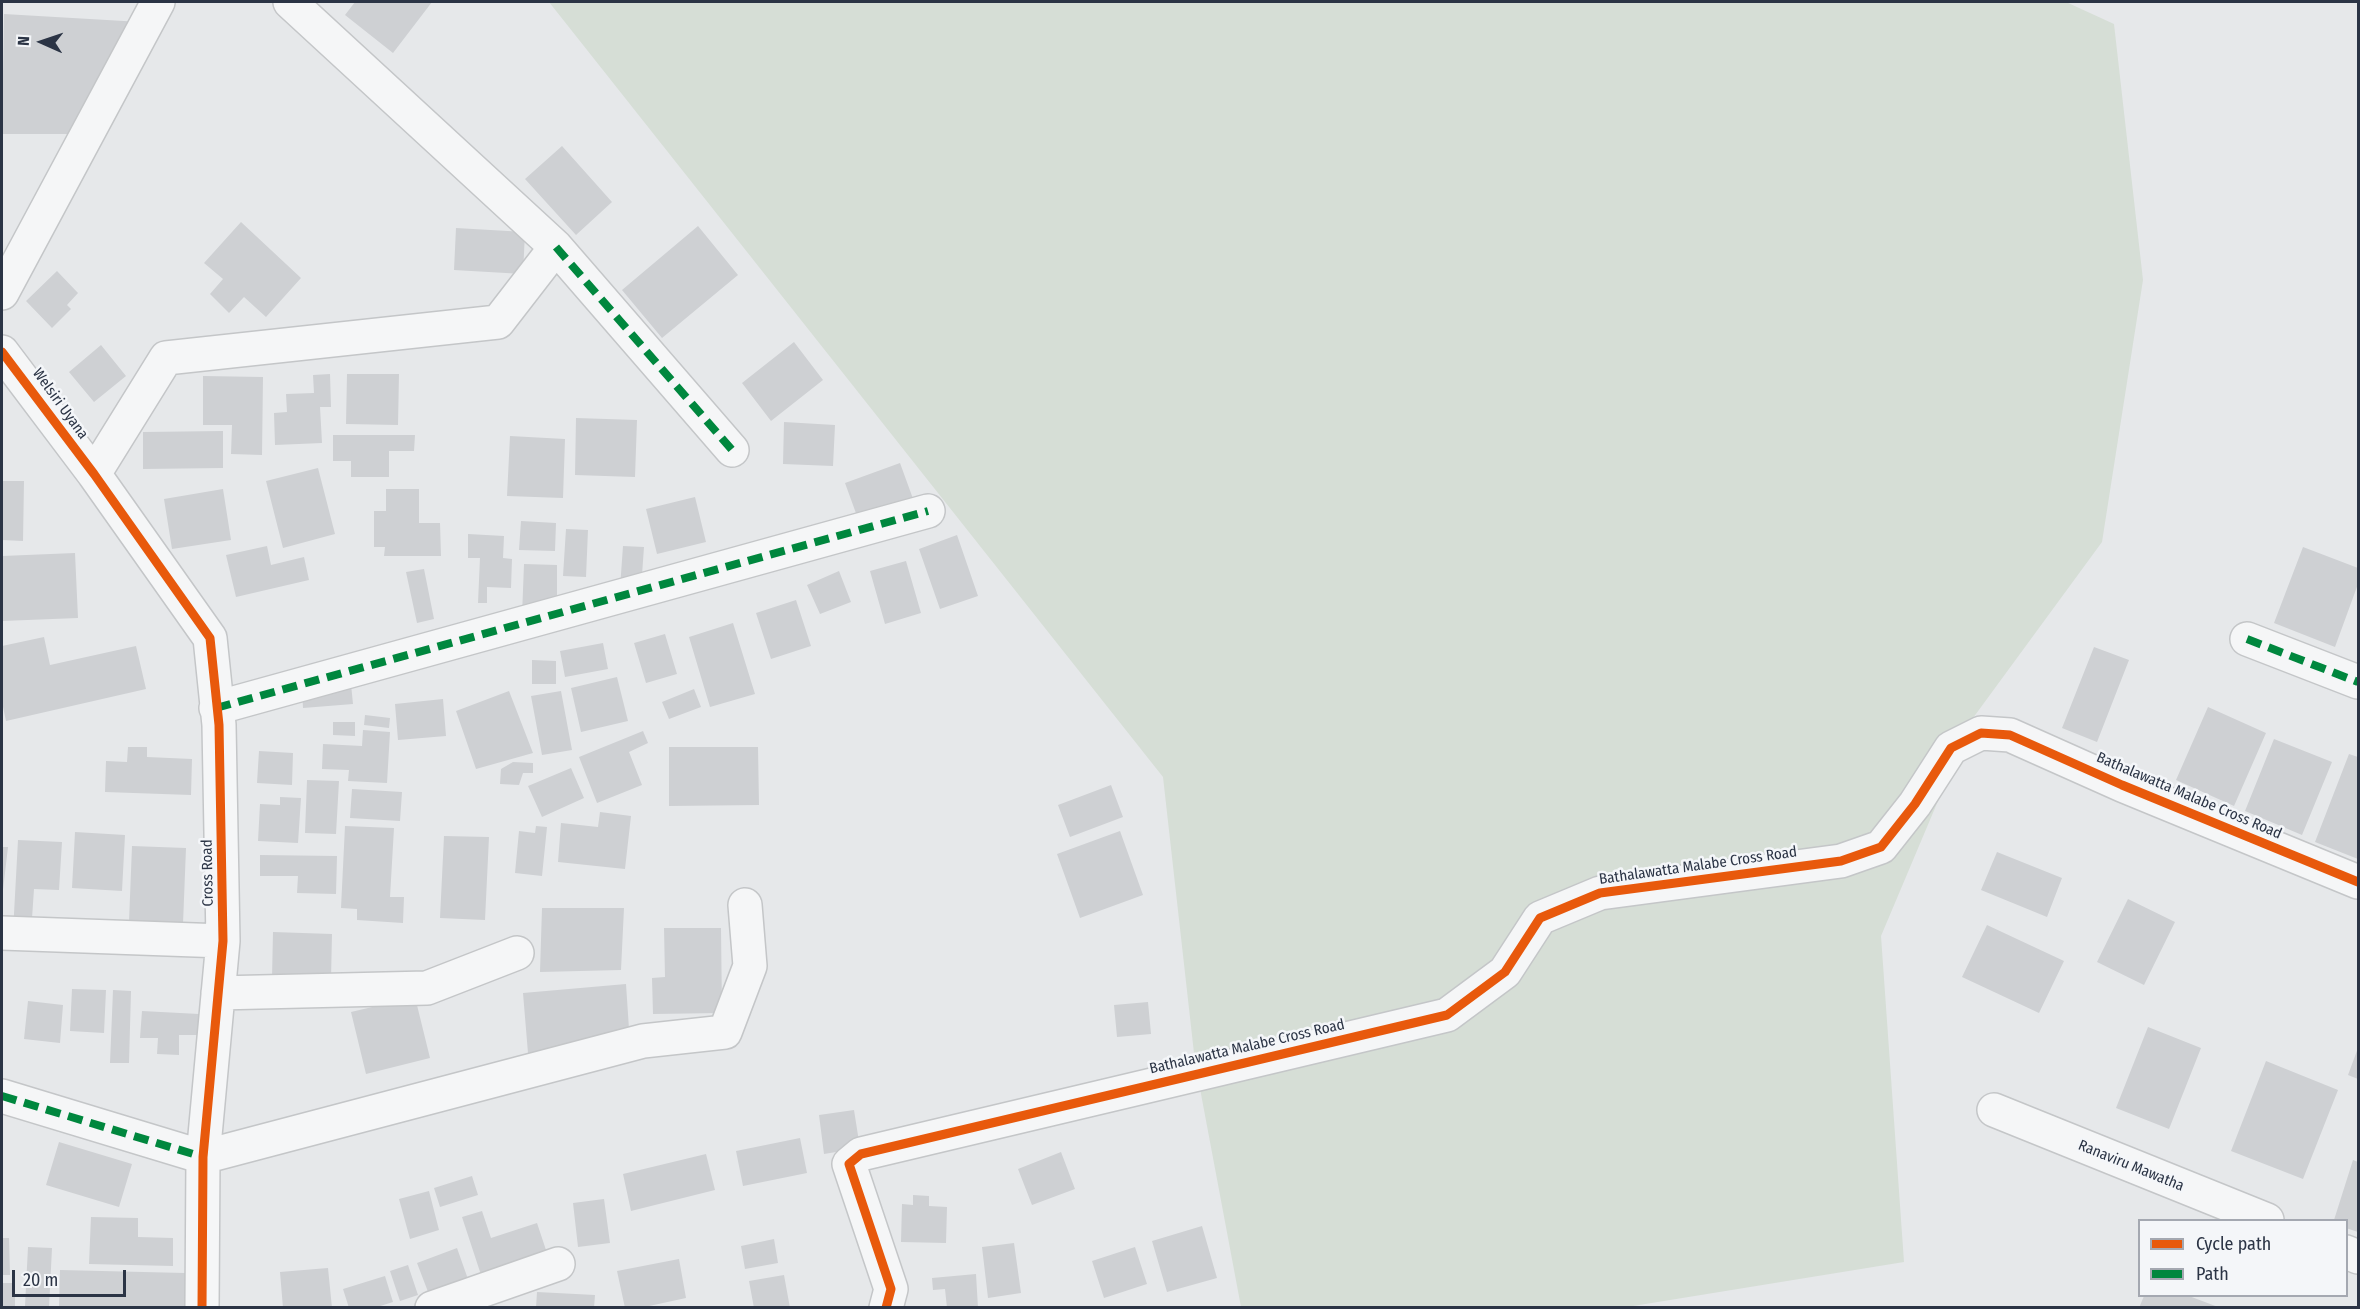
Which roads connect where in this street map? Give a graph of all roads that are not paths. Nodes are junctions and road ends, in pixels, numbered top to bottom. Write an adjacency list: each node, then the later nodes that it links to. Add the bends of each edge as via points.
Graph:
1 (158, 2): 4 (street)
2 (290, 2): 3 (street)
3 (556, 247): 6 (street); 7 (street, via 498,322 166,358)
4 (2, 293)
5 (2, 352): 7 (street, Welsiri Uyana)
6 (732, 450)
7 (94, 474): 11 (street, Cross Road, via 210,638)
8 (928, 511): 11 (street)
9 (2247, 639): 10 (street)
10 (2358, 682)
11 (216, 708): 15 (street, Cross Road)
12 (2358, 882): 25 (street, Bathalawatta Malabe Cross Road, via 2010,735 1981,733 1951,748 1881,847 1841,861 1600,893 1540,918 1505,972 1447,1015 861,1154 849,1164 891,1289)
13 (745, 906): 20 (street, via 750,966 725,1032 643,1041)
14 (2, 933): 15 (street)
15 (223, 940): 17 (street, Cross Road)
16 (517, 953): 17 (street, via 427,988)
17 (218, 993): 20 (street, Cross Road)
18 (2, 1096): 20 (street)
19 (1994, 1110): 21 (street, Ranaviru Mawatha)
20 (203, 1157): 23 (street, Cross Road)
21 (2262, 1219)
22 (558, 1264): 24 (street)
23 (202, 1308)
24 (432, 1308)
25 (886, 1308)

